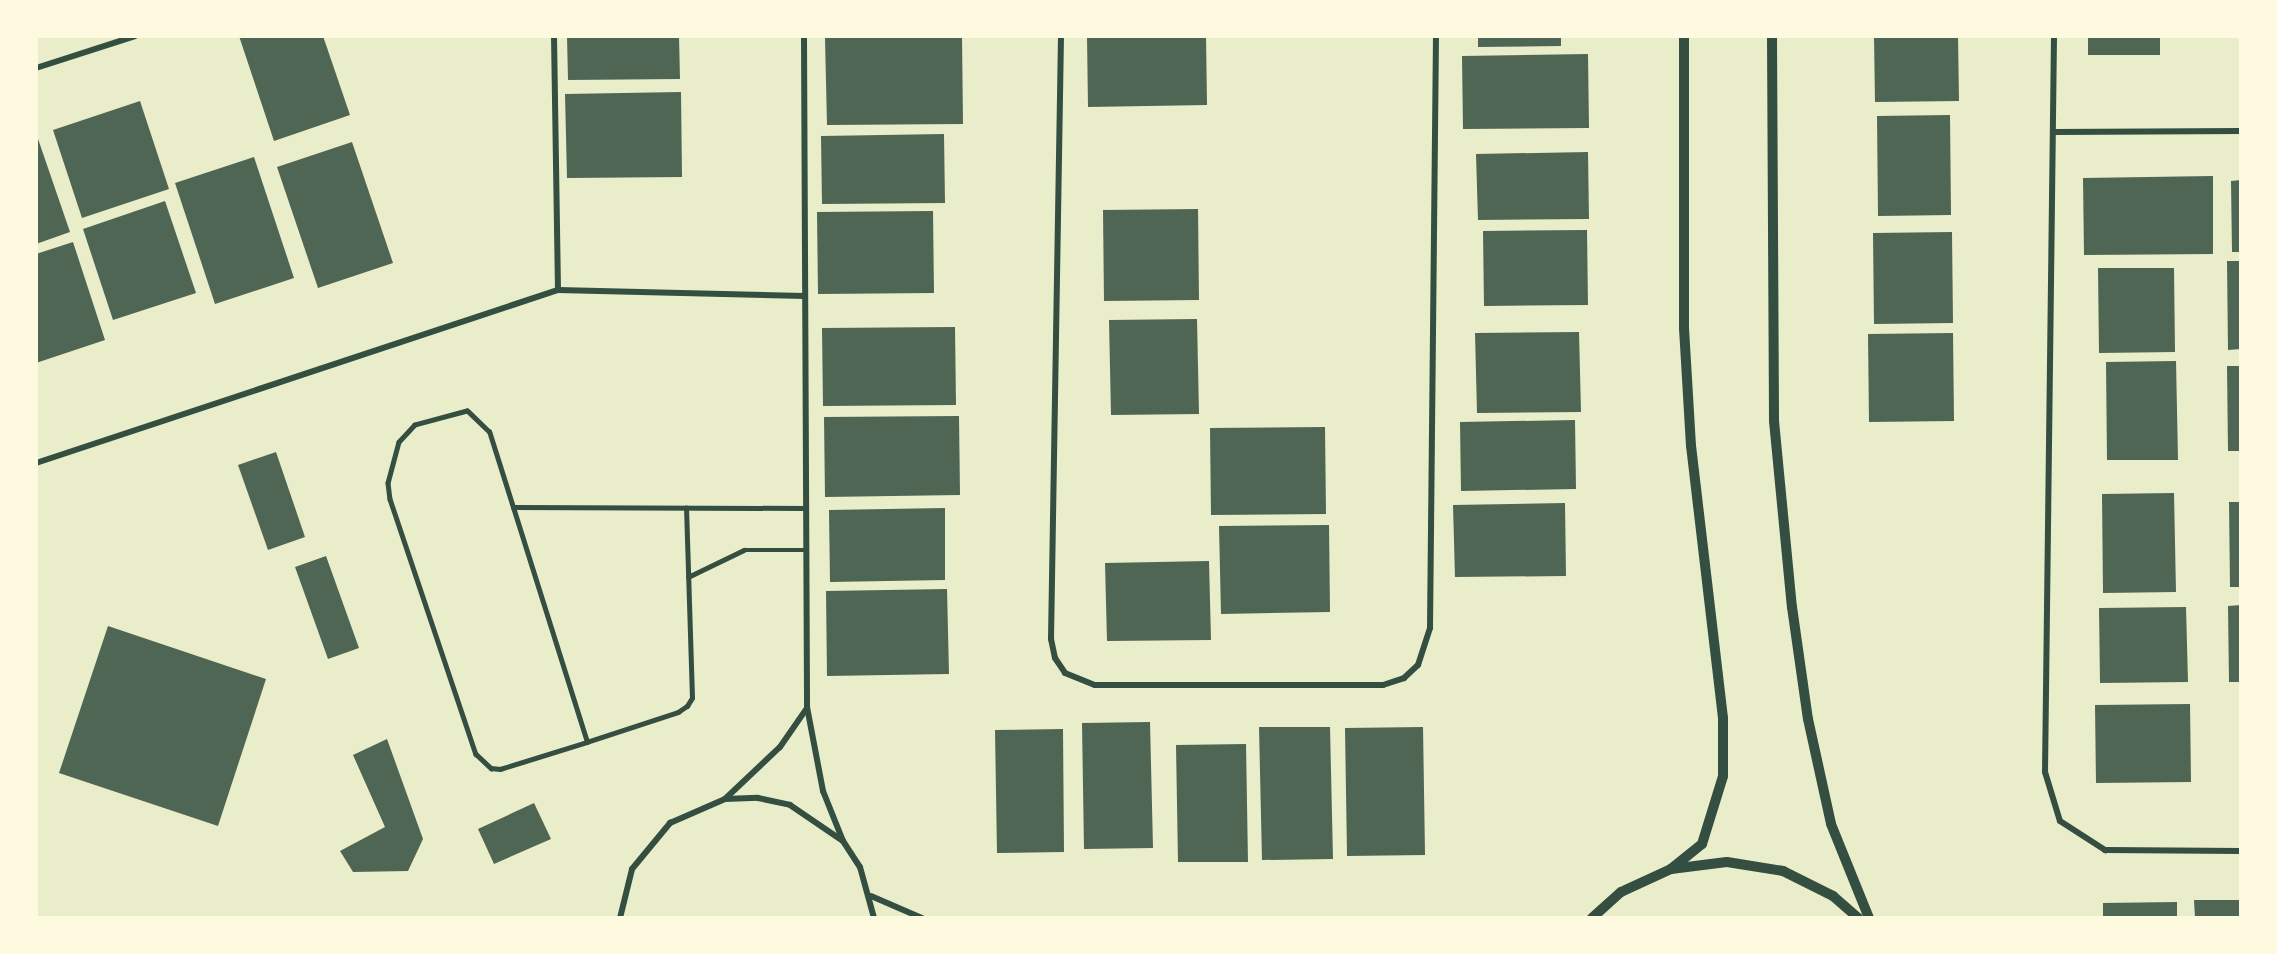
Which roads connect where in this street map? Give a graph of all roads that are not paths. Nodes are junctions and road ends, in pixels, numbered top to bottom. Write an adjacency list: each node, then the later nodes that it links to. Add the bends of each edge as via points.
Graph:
1 (135, 36): 9 (street)
2 (554, 36): 12 (street)
3 (804, 36): 13 (street)
4 (1061, 36): 5 (street, via 1051,639 1055,657 1065,673 1095,685 1383,685 1404,678 1418,665 1430,628)
5 (1436, 36)
6 (1684, 36): 25 (street, via 1685,341 1691,446 1723,718 1723,776 1702,844)
7 (1772, 36): 32 (street, via 1774,421 1792,607 1808,719 1831,824)
8 (2054, 36): 11 (street)
9 (36, 68)
10 (2241, 131): 11 (street)
11 (2055, 132): 24 (street, via 2045,772 2060,821 2105,850)
12 (558, 290): 13 (street); 14 (street)
13 (805, 297): 17 (street)
14 (36, 463)
15 (513, 507): 16 (lane); 21 (lane); 21 (lane, via 489,432 467,411 415,425 399,442 388,483 390,499 476,754 500,769)
16 (686, 508): 17 (lane); 19 (lane)
17 (806, 508): 18 (street)
18 (806, 550): 19 (lane, via 744,550); 20 (street)
19 (688, 577): 21 (lane, via 692,698 678,712)
20 (807, 707): 22 (street, via 780,747); 23 (street, via 823,791)
21 (587, 741)
22 (725, 799): 23 (street, via 790,805); 27 (street, via 670,823 648,844 632,869)
23 (843, 841): 26 (street)
24 (2241, 851)
25 (1671, 869): 30 (street, via 1621,892); 31 (street, via 1727,862 1783,871 1833,896)
26 (871, 896): 28 (street); 29 (street)
27 (620, 918)
28 (874, 918)
29 (922, 918)
30 (1592, 918)
31 (1858, 918)
32 (1869, 918)

